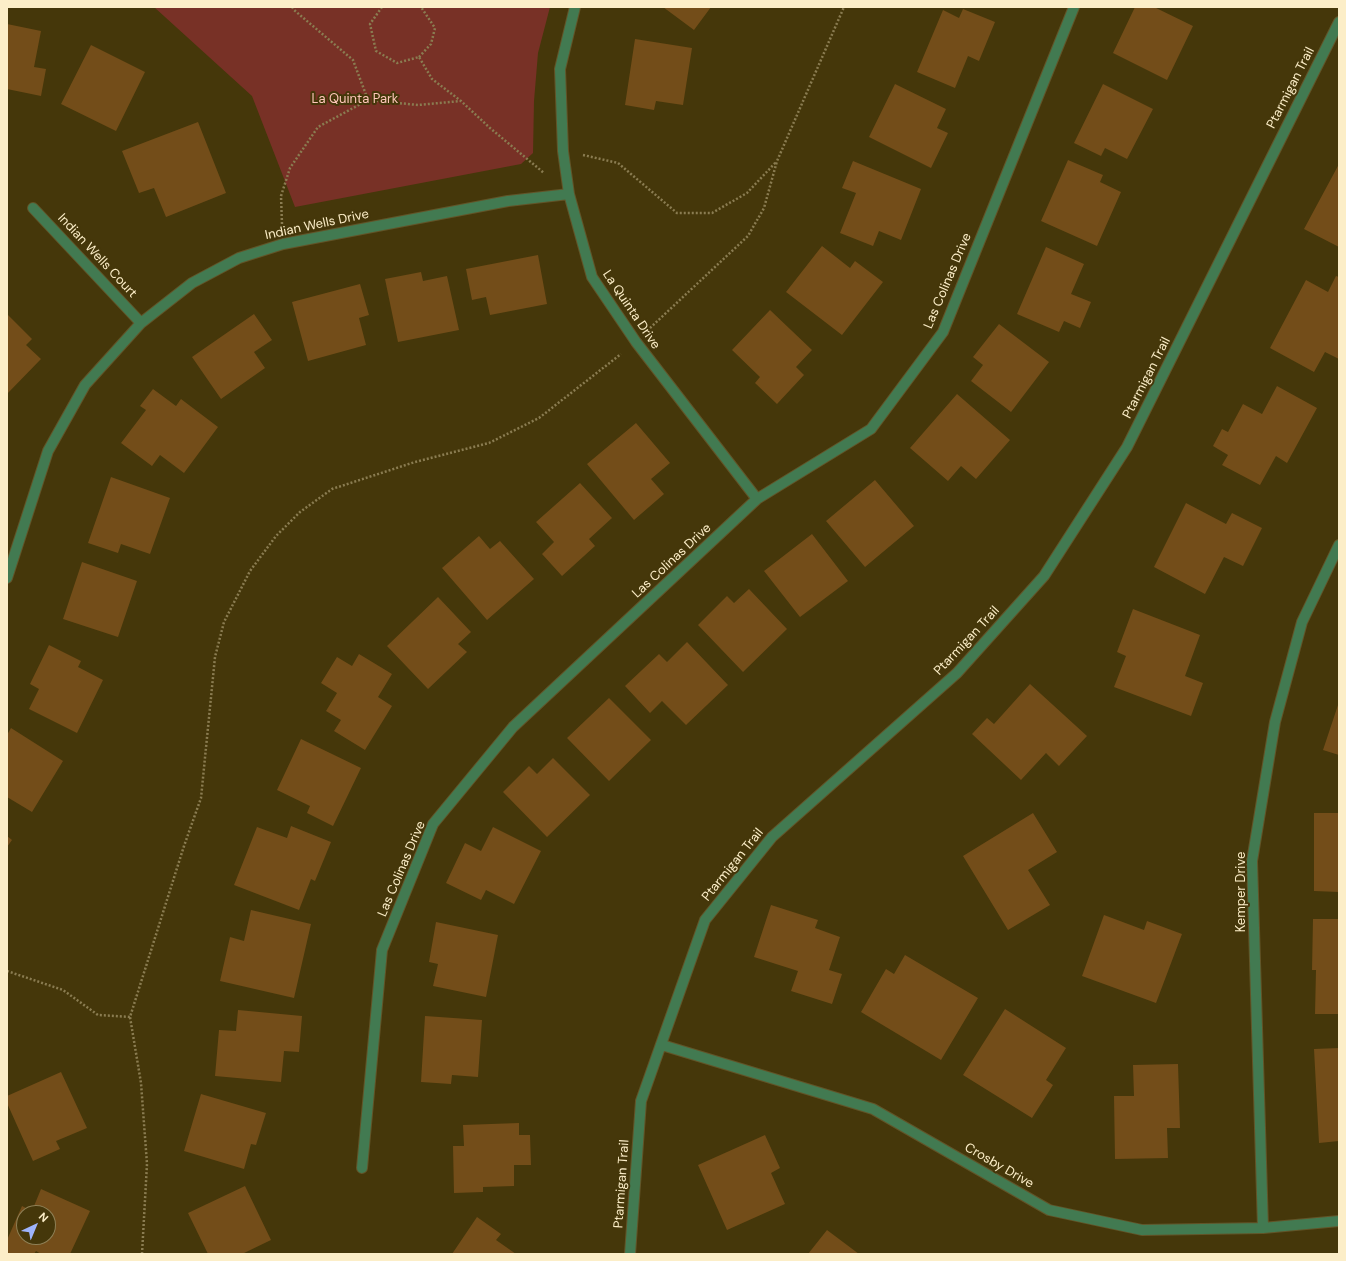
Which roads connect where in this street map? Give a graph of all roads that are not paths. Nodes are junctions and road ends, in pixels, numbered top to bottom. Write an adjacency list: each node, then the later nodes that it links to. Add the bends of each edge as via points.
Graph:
1 (575, 7): 4 (street, La Quinta Drive, via 560,69 563,151)
2 (1074, 7): 7 (street, Las Colinas Drive, via 943,332 871,429)
3 (1339, 22): 10 (street, Ptarmigan Trail, via 1127,447 1044,576 957,673 772,837 706,920)
4 (570, 194): 6 (street, Indian Wells Drive, via 508,201 283,244 239,258 192,283); 7 (street, La Quinta Drive, via 592,277 636,342)
5 (33, 208): 6 (street, Indian Wells Court)
6 (141, 322): 9 (street, Indian Wells Drive, via 85,385 48,451)
7 (757, 499): 11 (street, Las Colinas Drive, via 513,727 433,824 382,950)
8 (1339, 545): 13 (street, Kemper Drive, via 1302,622 1275,722 1252,861)
9 (7, 578)
10 (662, 1045): 13 (street, Crosby Drive, via 873,1109 1049,1210 1142,1230); 14 (street, Ptarmigan Trail, via 641,1101)
11 (362, 1168)
12 (1339, 1221): 13 (street, Crosby Drive)
13 (1263, 1228)
14 (630, 1254)

